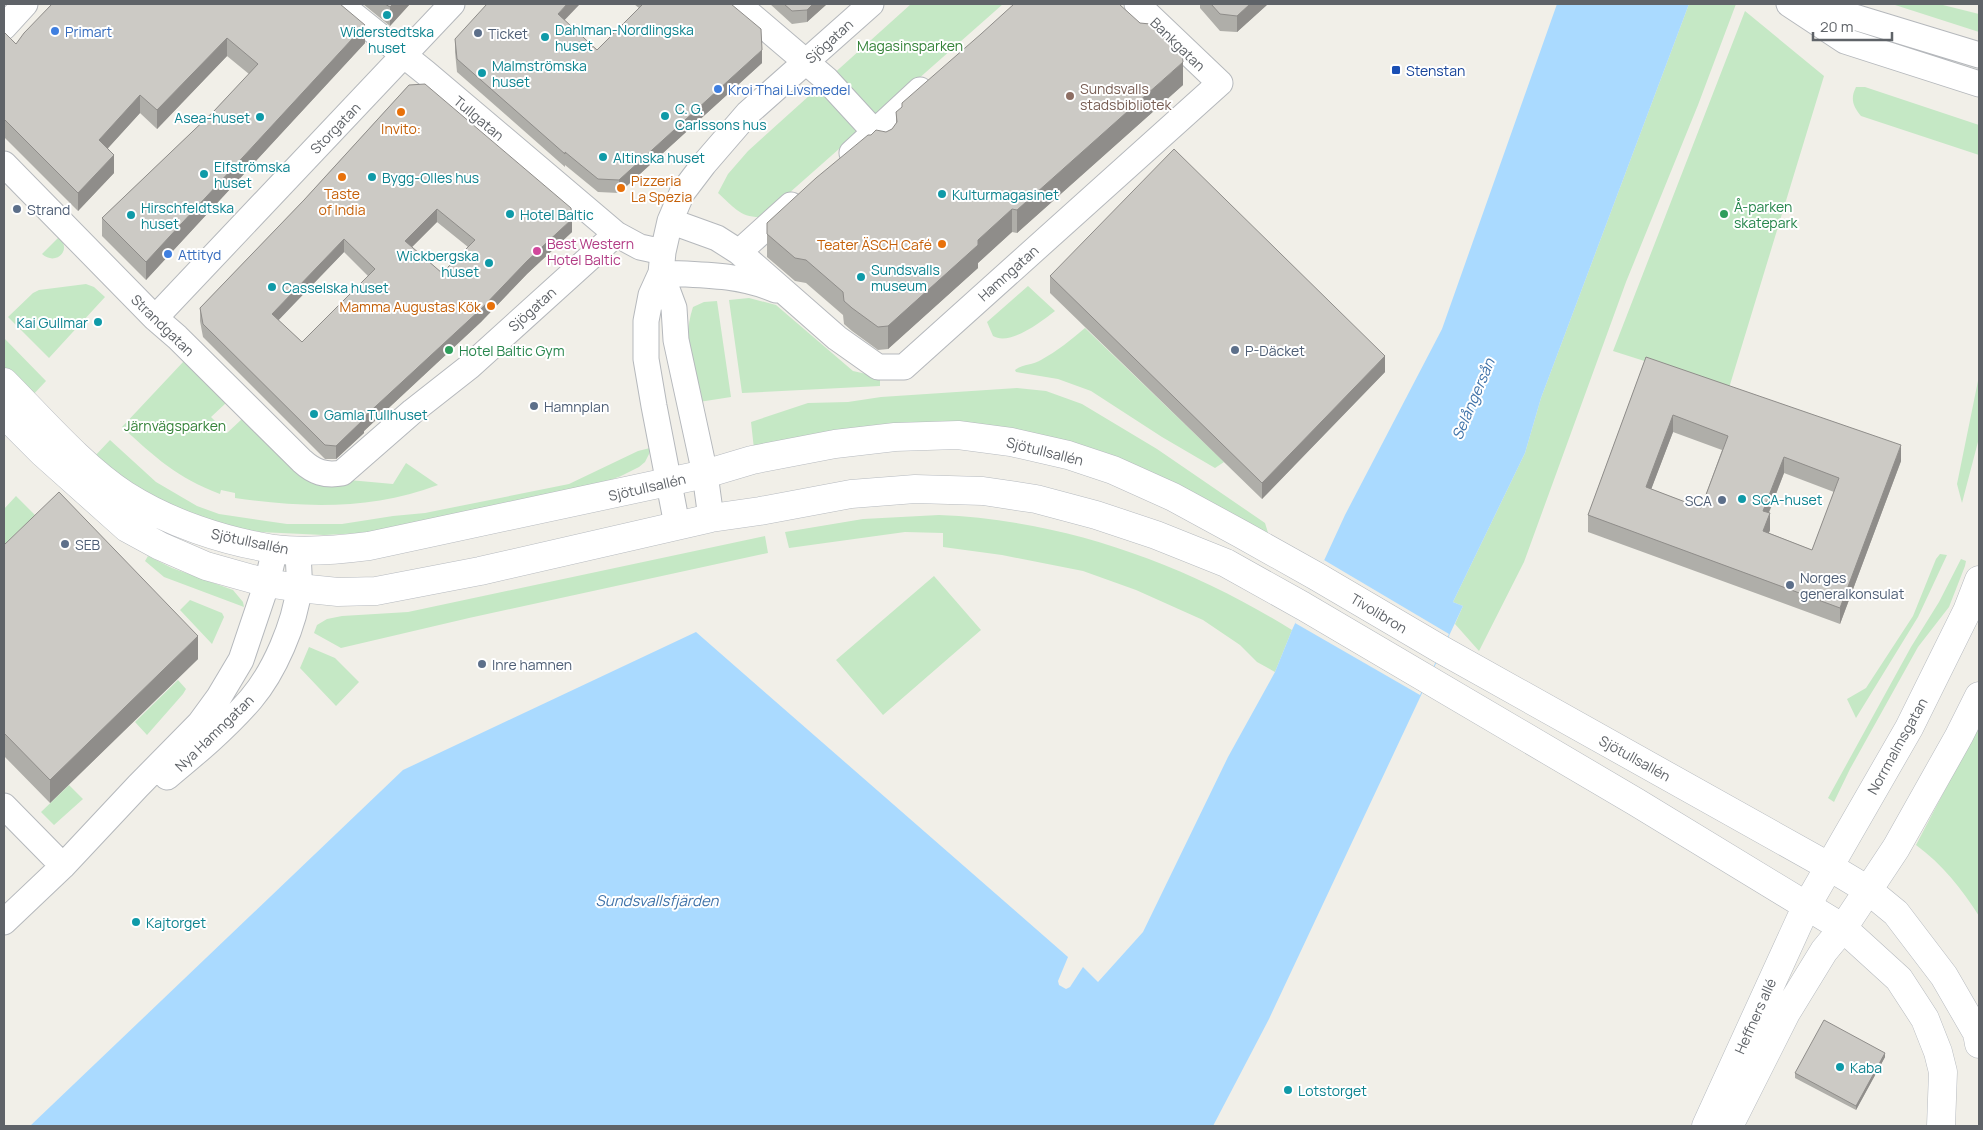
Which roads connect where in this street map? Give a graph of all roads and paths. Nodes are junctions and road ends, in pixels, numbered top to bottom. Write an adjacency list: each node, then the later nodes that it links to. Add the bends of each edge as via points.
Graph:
1 (25, 4): 10 (street)
2 (340, 4): 12 (street, Tullgatan)
3 (452, 4): 12 (street, Storgatan)
4 (738, 4): 14 (street)
5 (871, 4): 14 (street, Sjögatan)
6 (1137, 4): 16 (street, Bankgatan)
7 (1789, 4): 11 (street)
8 (1820, 4): 9 (street)
9 (1853, 10): 11 (street); 13 (street)
10 (4, 27)
11 (1845, 41): 17 (street)
12 (405, 55): 23 (street, Tullgatan); 27 (street, Storgatan)
13 (1979, 55)
14 (805, 62): 18 (street, via 826,79); 22 (street, Sjögatan, via 748,113 704,164 682,193)
15 (936, 76): 18 (street)
16 (1220, 84): 26 (street, Hamngatan, via 904,367 878,367 837,338)
17 (1979, 84)
18 (879, 136): 20 (street)
19 (4, 164): 27 (street, Strandgatan)
20 (835, 167)
21 (807, 190): 24 (street)
22 (670, 221): 24 (street, Hamngatan, via 717,238); 25 (street, Sjögatan)
23 (616, 234): 25 (street, Hamngatan); 31 (street, Sjögatan, via 469,367 342,473)
24 (739, 252): 26 (street, Hamngatan)
25 (662, 263): 26 (street, Hamngatan, via 748,280); 30 (street, via 674,308 678,350); 32 (street, Sjögatan, via 650,295 646,359)
26 (786, 294)
27 (155, 318): 31 (street, Strandgatan, via 313,471)
28 (4, 382): 35 (main road, Sjötullsallén, via 96,472 125,495 192,527 242,542)
29 (4, 414): 38 (main road, via 126,528 206,566)
30 (705, 474): 32 (main road, Sjötullsallén); 33 (street); 36 (main road, Sjötullsallén, via 835,444 896,437 958,435 1011,442 1068,455 1113,470 1173,497)
31 (330, 475)
32 (669, 481): 34 (street, Sjögatan); 35 (main road, Sjötullsallén, via 368,546 336,551)
33 (711, 518): 34 (main road); 47 (main road, via 851,494 915,489 983,491 1045,502 1156,535 1226,563 1303,606)
34 (677, 525): 39 (main road, via 480,571 376,591)
35 (286, 550): 38 (street, Nya Hamngatan); 39 (street, Nya Hamngatan)
36 (1316, 576): 40 (main road, Tivolibron)
37 (1979, 580): 45 (main road, Norrmalmsgatan, via 1968,611 1909,728)
38 (268, 583): 39 (main road); 43 (street, Nya Hamngatan, via 240,660 219,697 200,723)
39 (299, 588): 43 (street, Nya Hamngatan, via 283,643 251,699 151,791)
40 (1442, 650): 45 (main road, Sjötullsallén)
41 (1979, 696): 46 (main road, via 1896,848)
42 (4, 806): 44 (street)
43 (121, 806): 44 (street, Nya Hamngatan)
44 (63, 866): 48 (street, Nya Hamngatan)
45 (1828, 866): 46 (main road, Sjötullsallén); 47 (main road, Norrmalmsgatan)
46 (1868, 890): 49 (main road); 50 (main road, Sjötullsallén, via 1896,913 1944,976 1977,1033)
47 (1806, 907): 49 (main road); 51 (main road, Heffners allé)
48 (4, 922)
49 (1843, 928): 52 (main road, Heffners allé, via 1824,951 1786,1013); 53 (main road, via 1899,980 1925,1019 1943,1072)
50 (1979, 1044)
51 (1706, 1126)
52 (1728, 1126)
53 (1941, 1126)

